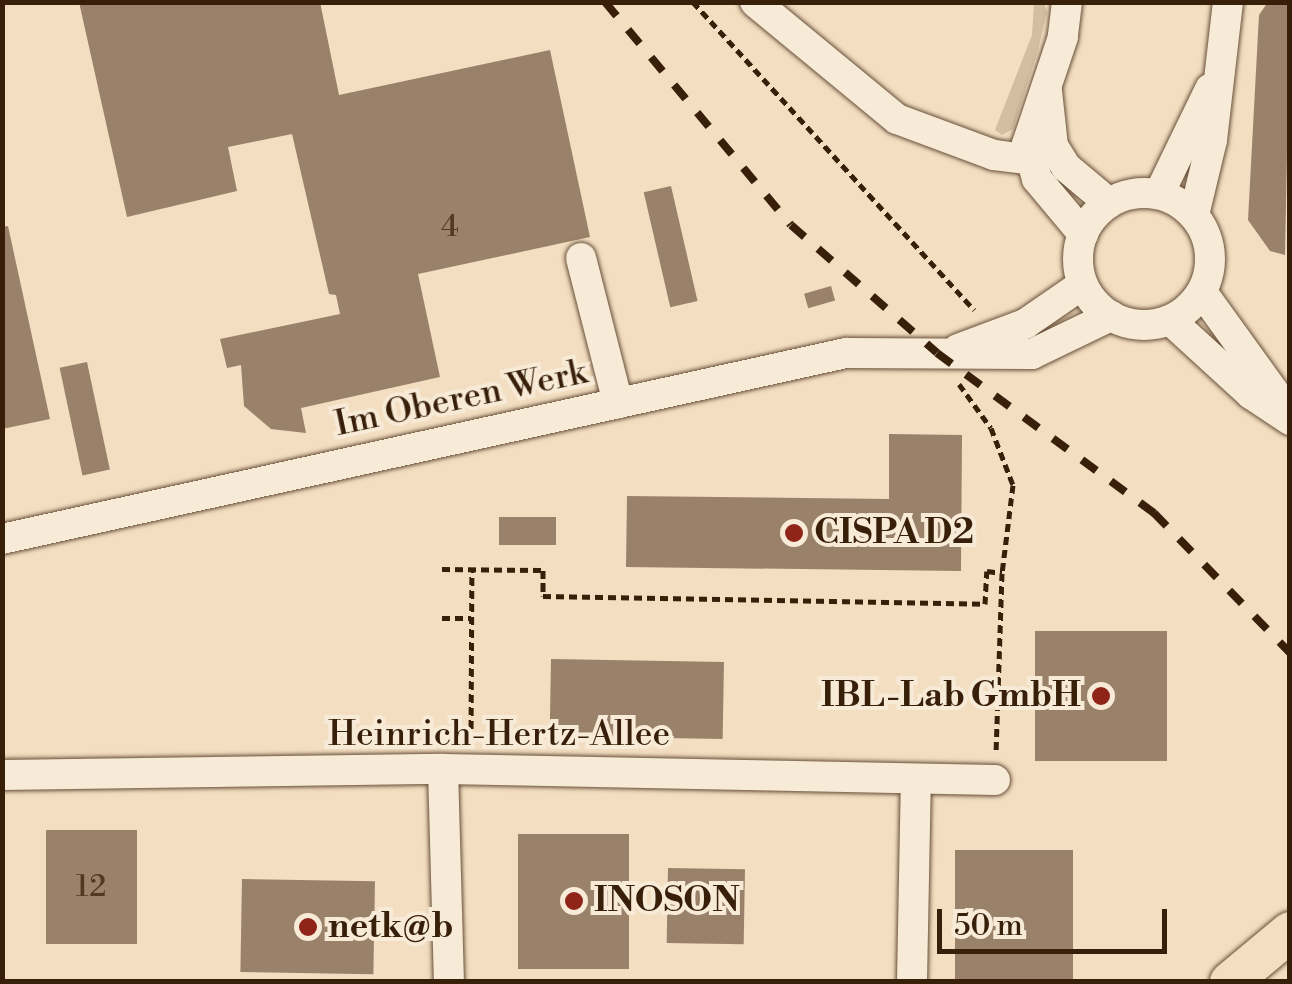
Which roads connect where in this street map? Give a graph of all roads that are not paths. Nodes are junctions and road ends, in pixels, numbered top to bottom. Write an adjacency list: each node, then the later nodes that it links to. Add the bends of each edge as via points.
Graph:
1 (756, 2): 6 (street, via 774,24 897,119 994,155)
2 (1067, 2): 5 (street)
3 (1228, 2): 4 (street)
4 (1214, 82): 7 (street); 9 (street, via 1212,140)
5 (1046, 86): 6 (street, via 1028,130); 8 (street, via 1053,146 1066,167)
6 (1030, 159): 10 (street, via 1052,202)
7 (1159, 194): 8 (street); 9 (street)
8 (1109, 203): 10 (street)
9 (1194, 215): 13 (street, via 1210,252)
10 (1083, 234): 12 (street)
11 (581, 258): 17 (street)
12 (1083, 284): 14 (street); 16 (street, Im Oberen Werk, via 998,336)
13 (1202, 292): 15 (street); 18 (street)
14 (1111, 316): 15 (street, via 1130,324); 16 (street, Im Oberen Werk, via 1032,354)
15 (1170, 320): 18 (street, via 1250,394)
16 (937, 353): 17 (street, Im Oberen Werk, via 846,353)
17 (618, 403): 19 (street, Im Oberen Werk)
18 (1290, 417)
19 (2, 539)
20 (457, 769): 21 (street, Heinrich-Hertz-Allee); 22 (street, Heinrich-Hertz-Allee); 25 (street)
21 (2, 775)
22 (916, 779): 23 (street, Heinrich-Hertz-Allee); 26 (street)
23 (995, 780)
24 (1289, 932): 27 (main road)
25 (449, 982)
26 (912, 982)
27 (1230, 982)

